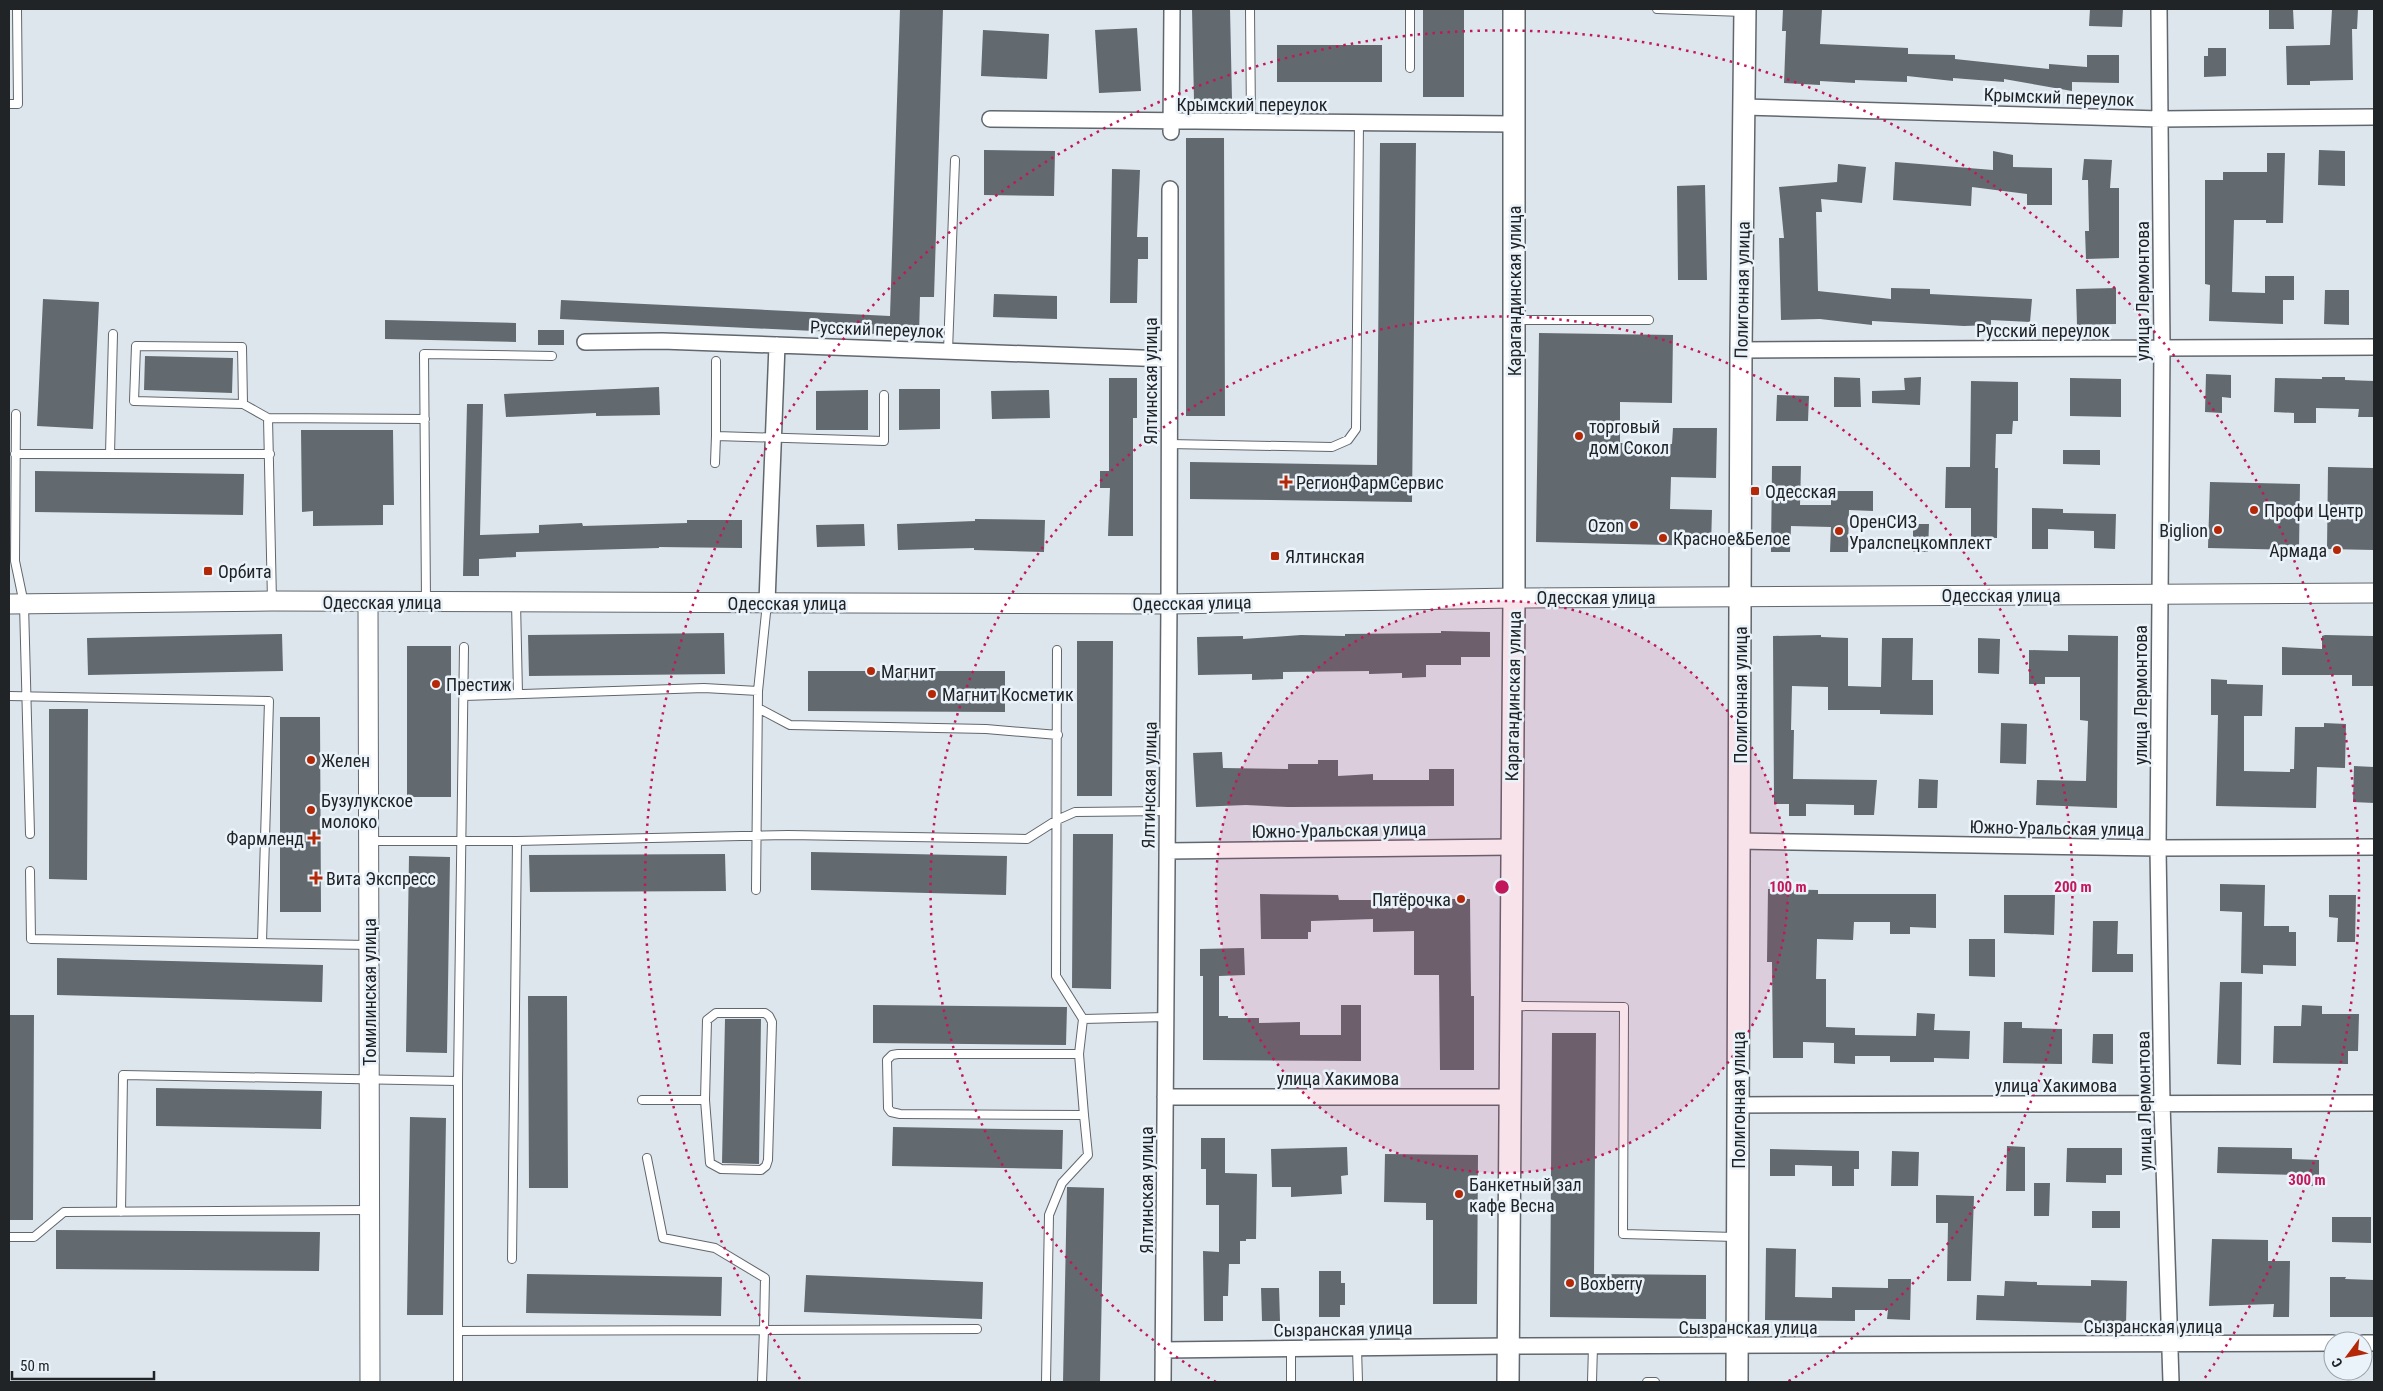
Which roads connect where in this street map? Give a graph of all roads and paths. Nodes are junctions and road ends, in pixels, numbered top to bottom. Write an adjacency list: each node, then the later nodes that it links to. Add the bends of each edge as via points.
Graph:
1 (17, 9): 10 (lane, via 18,104)
2 (1172, 9): 18 (street)
3 (1250, 9): 15 (lane)
4 (1410, 9): 9 (lane)
5 (1514, 9): 17 (main road, Карагандинская улица)
6 (1657, 9): 8 (lane)
7 (2159, 9): 14 (street, улица Лермонтова)
8 (1745, 10): 11 (main road, Полигонная улица)
9 (1410, 68)
10 (9, 104)
11 (1744, 107): 14 (street, Крымский переулок); 28 (main road, Полигонная улица)
12 (2374, 117): 14 (street, Крымский переулок)
13 (990, 119): 18 (street, Крымский переулок)
14 (2160, 119): 26 (street, улица Лермонтова)
15 (1251, 122): 16 (street, Крымский переулок); 18 (street, Крымский переулок)
16 (1359, 123): 17 (street, Крымский переулок); 40 (lane, via 1356,429 1348,440 1332,447)
17 (1514, 124): 21 (main road, Карагандинская улица)
18 (1171, 127)
19 (955, 160): 29 (lane)
20 (1170, 189): 31 (street, Ялтинская улица)
21 (1514, 320): 22 (lane); 48 (main road, Карагандинская улица)
22 (1649, 320)
23 (113, 334): 42 (lane)
24 (585, 342): 25 (street, Русский переулок)
25 (777, 345): 29 (street, Русский переулок); 39 (street)
26 (2162, 347): 27 (street, Русский переулок); 28 (street, Русский переулок); 46 (street, улица Лермонтова)
27 (2374, 347)
28 (1741, 350): 47 (main road, Полигонная улица)
29 (948, 351): 31 (street, Русский переулок)
30 (552, 356): 37 (lane, via 424,354)
31 (1168, 359): 40 (street, Ялтинская улица)
32 (716, 361): 38 (lane)
33 (884, 395): 39 (lane, via 884,441)
34 (242, 404): 34 (lane, via 134,401 136,346 242,348); 36 (lane)
35 (16, 414): 41 (lane)
36 (268, 418): 37 (lane); 43 (lane)
37 (425, 418): 51 (lane)
38 (716, 436): 39 (lane); 44 (lane)
39 (773, 438): 53 (street)
40 (1169, 444): 55 (street, Ялтинская улица)
41 (15, 454): 42 (lane); 54 (lane)
42 (110, 454): 43 (lane)
43 (270, 454): 49 (lane)
44 (715, 463)
45 (2374, 593): 46 (street, Одесская улица)
46 (2159, 594): 47 (street, Одесская улица); 75 (street, улица Лермонтова)
47 (1741, 597): 48 (street, Одесская улица); 72 (main road, Полигонная улица)
48 (1514, 598): 55 (street, Одесская улица); 73 (main road, Карагандинская улица)
49 (272, 601): 50 (street, Одесская улица); 54 (street, Одесская улица)
50 (368, 602): 51 (street, Одесская улица); 70 (street, Томилинская улица)
51 (426, 602): 52 (street, Одесская улица)
52 (516, 602): 53 (street, Одесская улица); 59 (lane)
53 (767, 602): 55 (street, Одесская улица); 58 (lane)
54 (16, 604): 61 (lane)
55 (1169, 604): 65 (street, Ялтинская улица)
56 (464, 648): 62 (lane)
57 (1058, 650): 64 (lane)
58 (758, 691): 59 (lane, via 704,688); 63 (lane)
59 (518, 694): 62 (lane)
60 (9, 696): 61 (lane)
61 (28, 696): 67 (lane); 79 (lane, via 268,701)
62 (464, 696): 69 (lane)
63 (758, 708): 64 (lane, via 790,725 986,729); 68 (lane)
64 (1058, 734): 66 (lane)
65 (1168, 811): 66 (lane, via 1075,812); 76 (street, Ялтинская улица)
66 (1057, 820): 68 (lane, via 1027,839); 83 (lane, via 1056,976)
67 (30, 834)
68 (756, 836): 71 (lane); 78 (lane)
69 (462, 839): 70 (lane); 71 (lane); 86 (lane)
70 (369, 841): 80 (street, Томилинская улица)
71 (517, 841): 100 (lane)
72 (1739, 841): 75 (street, Южно-Уральская улица); 93 (main road, Полигонная улица)
73 (1512, 847): 76 (street, Южно-Уральская улица); 81 (main road, Карагандинская улица)
74 (2374, 847): 75 (street, Южно-Уральская улица)
75 (2158, 848): 91 (street, улица Лермонтова)
76 (1167, 850): 82 (street, Ялтинская улица)
77 (30, 871): 79 (lane, via 31,940)
78 (756, 890)
79 (262, 942): 80 (lane)
80 (369, 945): 85 (street, Томилинская улица)
81 (1511, 1006): 88 (main road, Карагандинская улица); 99 (lane, via 1624,1007 1623,1234)
82 (1166, 1017): 83 (lane); 87 (street, Ялтинская улица)
83 (1083, 1019): 84 (lane)
84 (1078, 1054): 94 (lane); 94 (lane, via 892,1055 887,1060 888,1108 900,1114)
85 (369, 1080): 86 (lane); 96 (street, Томилинская улица); 97 (lane, via 123,1075)
86 (458, 1081): 103 (lane)
87 (1165, 1097): 88 (street, улица Хакимова); 111 (street, Ялтинская улица)
88 (1510, 1097): 107 (main road, Карагандинская улица)
89 (642, 1100): 90 (lane)
90 (705, 1100): 90 (lane, via 708,1020 716,1013 769,1016 772,1022 766,1166 761,1170 721,1168 710,1162)
91 (2162, 1103): 92 (street, улица Хакимова); 93 (street, улица Хакимова); 106 (street, улица Лермонтова)
92 (2374, 1103)
93 (1738, 1105): 99 (main road, Полигонная улица)
94 (1084, 1115): 115 (lane, via 1088,1155 1062,1183 1049,1215)
95 (647, 1158): 102 (lane, via 663,1238 715,1248 765,1278)
96 (369, 1210): 97 (lane); 112 (street, Томилинская улица)
97 (121, 1212): 98 (lane, via 64,1212 34,1237)
98 (9, 1237)
99 (1737, 1237): 105 (main road, Полигонная улица)
100 (512, 1259)
101 (977, 1329): 102 (lane)
102 (764, 1330): 103 (lane); 114 (lane)
103 (458, 1331): 113 (lane)
104 (2323, 1343): 106 (street, Сызранская улица)
105 (1738, 1345): 106 (street, Сызранская улица); 108 (street, Сызранская улица); 123 (main road, Полигонная улица)
106 (2170, 1345): 124 (street, улица Лермонтова)
107 (1508, 1346): 108 (street, Сызранская улица); 109 (street, Сызранская улица); 119 (main road, Карагандинская улица)
108 (1592, 1346): 120 (lane)
109 (1357, 1348): 110 (street, Сызранская улица); 118 (lane)
110 (1291, 1349): 111 (street, Сызранская улица); 117 (lane)
111 (1163, 1350): 116 (street, Ялтинская улица)
112 (370, 1382)
113 (458, 1382)
114 (762, 1382)
115 (1046, 1382)
116 (1163, 1382)
117 (1291, 1382)
118 (1358, 1382)
119 (1508, 1382)
120 (1592, 1382)
121 (1647, 1382): 122 (lane)
122 (1655, 1382)
123 (1737, 1382)
124 (2170, 1382)

